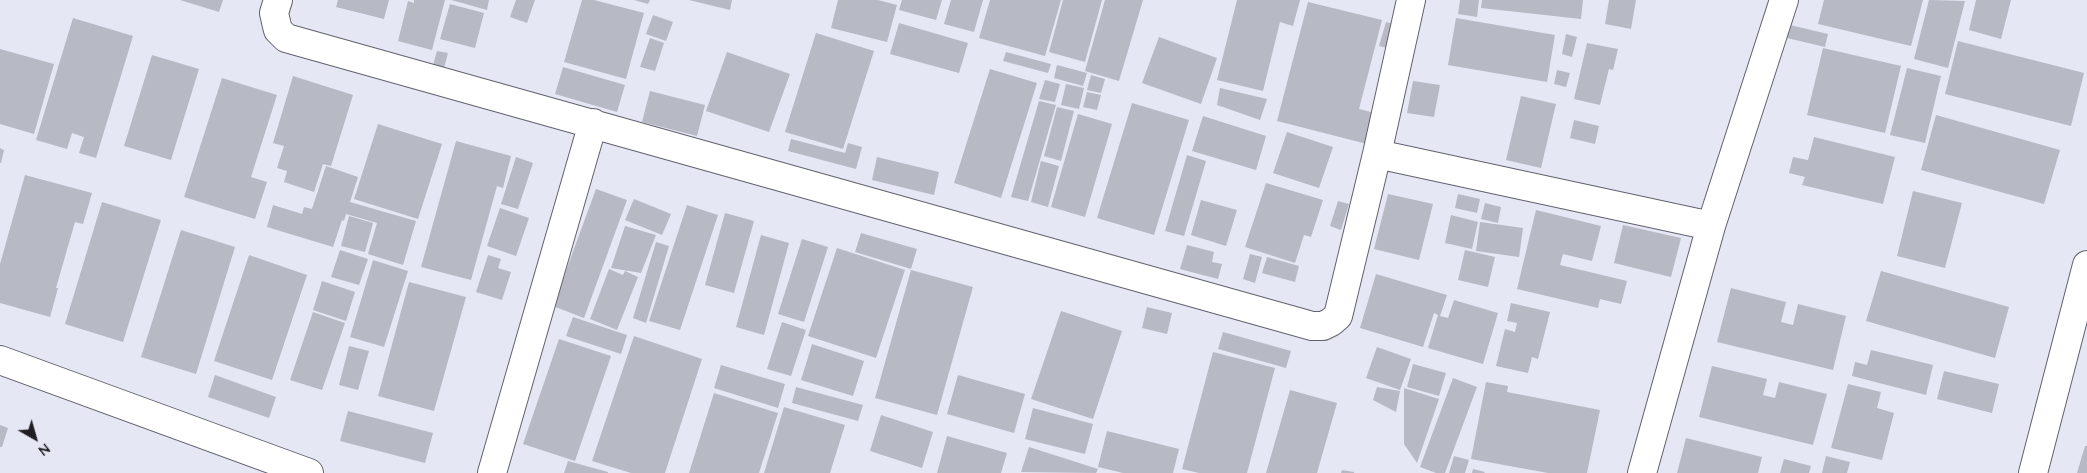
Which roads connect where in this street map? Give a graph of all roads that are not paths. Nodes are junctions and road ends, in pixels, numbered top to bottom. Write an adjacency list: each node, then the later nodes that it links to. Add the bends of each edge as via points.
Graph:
1 (278, 0): 4 (street, via 274,13 278,30 286,38)
2 (1411, 0): 5 (street)
3 (1784, 0): 6 (street)
4 (592, 124): 5 (street, via 1312,326 1323,326 1338,316); 10 (street)
5 (1377, 154): 6 (street)
6 (1711, 226): 11 (street)
7 (2087, 265): 12 (street)
8 (0, 360): 9 (street)
9 (309, 473)
10 (492, 473)
11 (1642, 473)
12 (2033, 473)

